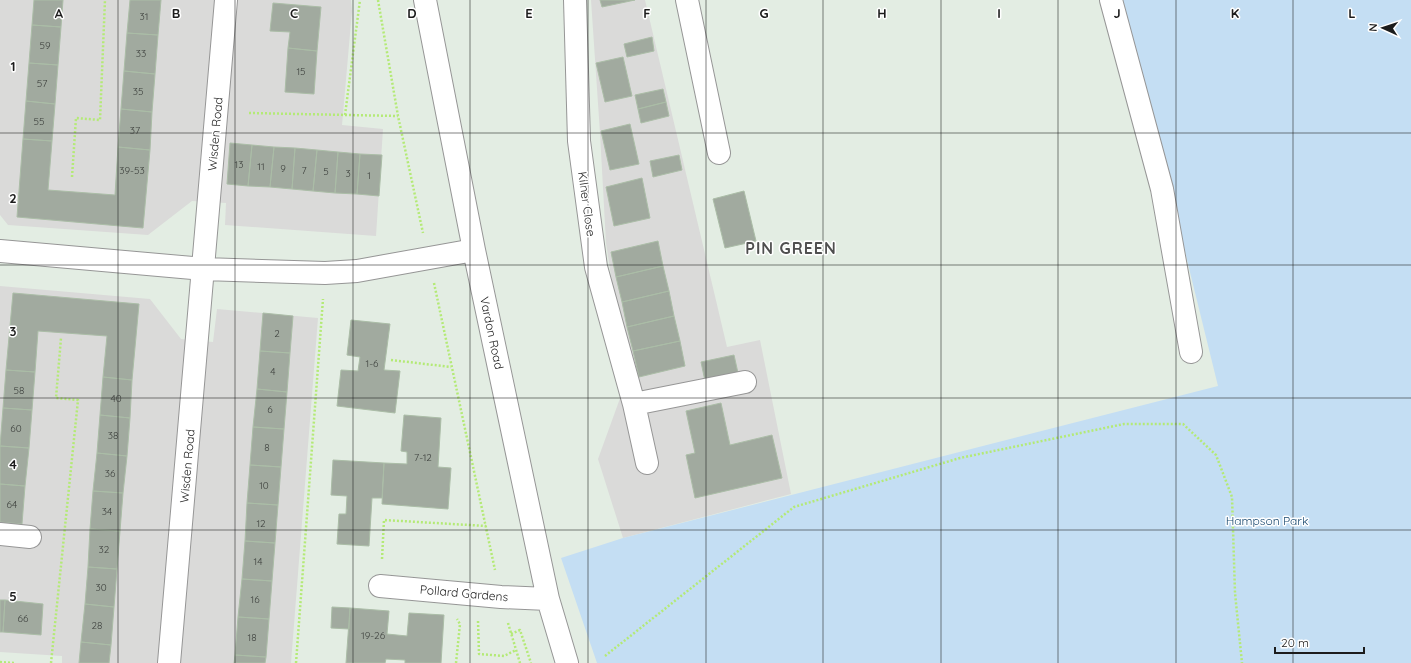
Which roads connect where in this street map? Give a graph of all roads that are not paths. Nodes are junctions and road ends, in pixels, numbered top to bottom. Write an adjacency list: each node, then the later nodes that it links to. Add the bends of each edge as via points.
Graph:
1 (226, 0): 9 (street, Wisden Road)
2 (425, 0): 7 (street, Vardon Road)
3 (575, 0): 12 (street, Kilner Close, via 579,141 596,267)
4 (687, 0): 6 (street)
5 (1111, 0): 10 (street, via 1162,189)
6 (719, 153)
7 (474, 250): 9 (street, via 357,271 325,273); 17 (street, Vardon Road)
8 (0, 251): 9 (street)
9 (204, 269): 18 (street, Wisden Road)
10 (1191, 352)
11 (745, 382): 12 (street)
12 (634, 404): 13 (street, Kilner Close)
13 (647, 464)
14 (0, 534): 15 (street)
15 (30, 537)
16 (380, 586): 17 (street, Pollard Gardens)
17 (548, 599): 19 (street, Vardon Road)
18 (169, 663)
19 (567, 663)

